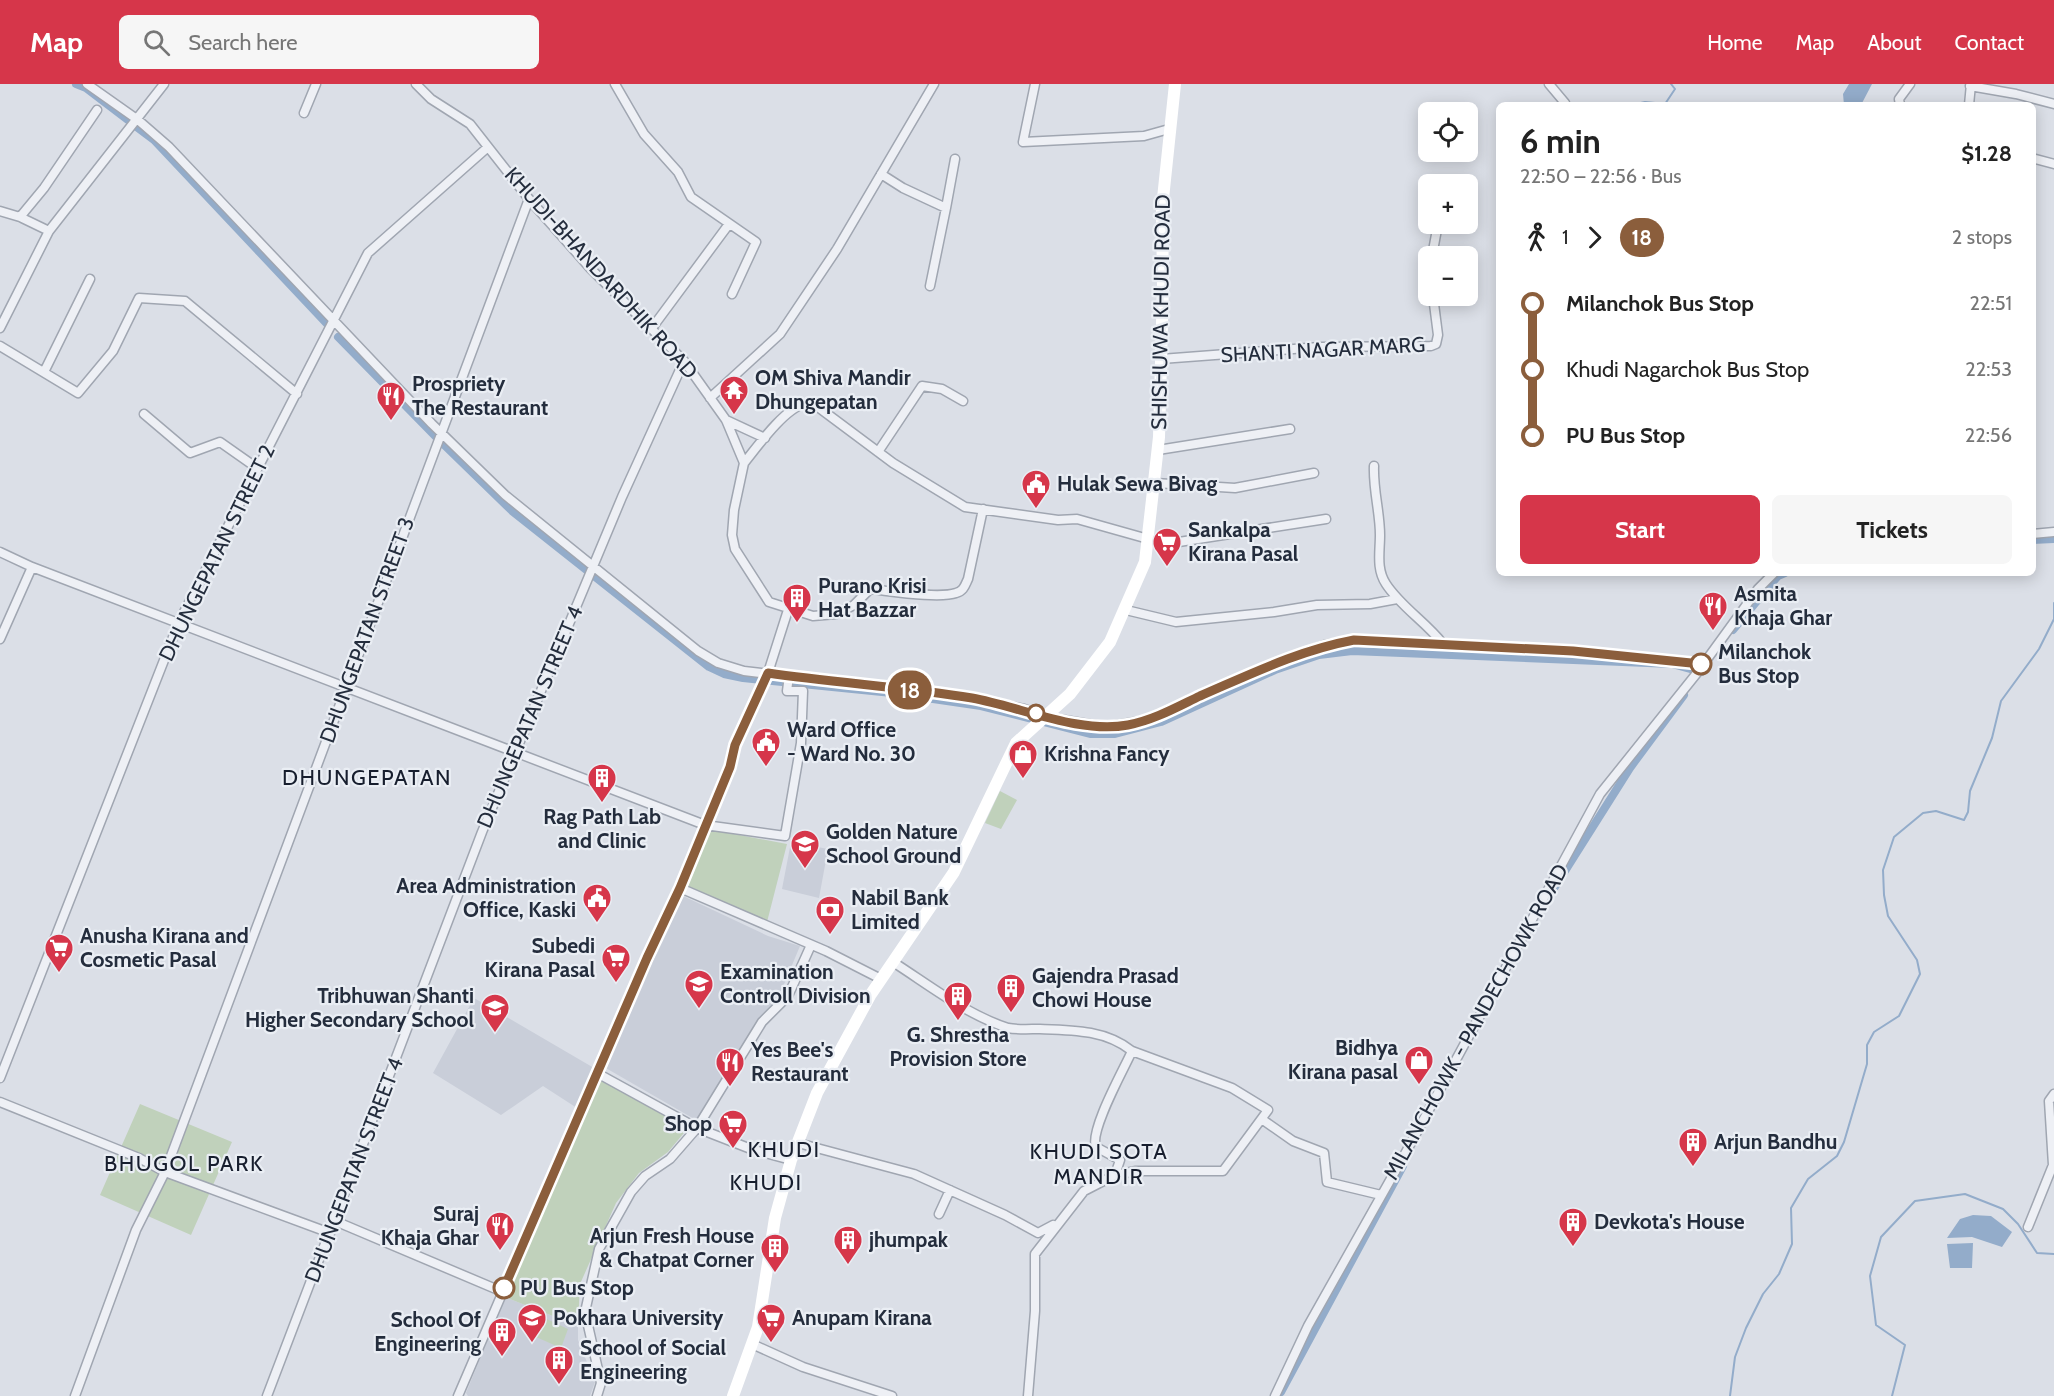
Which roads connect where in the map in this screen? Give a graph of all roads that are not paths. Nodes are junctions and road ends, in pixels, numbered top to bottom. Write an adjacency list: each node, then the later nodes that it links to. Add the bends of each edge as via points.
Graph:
1 (87, 84): 12 (street)
2 (164, 84): 19 (street)
3 (316, 84): 18 (street)
4 (416, 84): 21 (street, KHUDI-BHANDARDHIK ROAD, via 431,99 470,124)
5 (615, 84): 30 (street, via 644,134 678,172 691,198)
6 (934, 84): 25 (street)
7 (1035, 84): 20 (street, via 1023,142 1144,136)
8 (1175, 84): 20 (main road, SHISHUWA KHUDI ROAD)
9 (1549, 84): 13 (street)
10 (1910, 84): 14 (street)
11 (1970, 85): 15 (street); 16 (street)
12 (99, 87): 19 (street)
13 (1564, 102)
14 (1900, 102)
15 (1969, 102)
16 (2054, 104)
17 (97, 110): 29 (street)
18 (304, 113)
19 (136, 118): 31 (street); 36 (street, via 169,147)
20 (1169, 129): 40 (main road, SHISHUWA KHUDI ROAD, via 1162,208)
21 (488, 147): 26 (street, KHUDI-BHANDARDHIK ROAD); 36 (street, DHUNGEPATAN STREET 2, via 368,253)
22 (955, 159): 27 (street)
23 (2036, 159): 24 (street)
24 (2054, 164)
25 (881, 174): 27 (street, via 903,189); 44 (street, via 780,334)
26 (529, 199): 38 (street, KHUDI-BHANDARDHIK ROAD, via 591,269); 49 (street, DHUNGEPATAN STREET 3)
27 (946, 208): 33 (street)
28 (0, 211): 29 (street)
29 (20, 217): 31 (street)
30 (729, 224): 34 (street, via 756,242); 38 (street)
31 (49, 231): 37 (street)
32 (90, 279): 42 (street)
33 (930, 286)
34 (732, 294)
35 (1434, 306): 40 (street, SHANTI NAGAR MARG, via 1438,335 1436,344 1431,346 1320,347)
36 (334, 321): 43 (street, DHUNGEPATAN STREET 2); 49 (street)
37 (0, 328)
38 (652, 328): 41 (street, KHUDI-BHANDARDHIK ROAD)
39 (0, 346): 42 (street)
40 (1161, 359): 51 (main road, SHISHUWA KHUDI ROAD)
41 (684, 361): 44 (street, KHUDI-BHANDARDHIK ROAD); 65 (street, DHUNGEPATAN STREET 4)
42 (44, 372): 43 (street, via 78,393 113,351 139,298 186,301)
43 (297, 394): 55 (street, DHUNGEPATAN STREET 2)
44 (710, 398): 47 (street, KHUDI-BHANDARDHIK ROAD)
45 (963, 401): 52 (street, via 942,389 922,386)
46 (144, 414): 55 (street, via 190,453 220,442)
47 (726, 420): 50 (street); 53 (street, KHUDI-BHANDARDHIK ROAD)
48 (1290, 429): 51 (street)
49 (442, 434): 65 (street); 76 (street, DHUNGEPATAN STREET 3)
50 (765, 438): 52 (street, via 800,405 808,403); 53 (street)
51 (1158, 450): 57 (main road, SHISHUWA KHUDI ROAD)
52 (878, 452): 58 (street, via 965,507)
53 (744, 463): 68 (street, via 734,510 735,549 769,602)
54 (1374, 466): 67 (street, via 1373,489 1380,534 1378,561 1384,582)
55 (257, 468): 70 (street, DHUNGEPATAN STREET 2)
56 (1314, 474): 57 (street, via 1235,488)
57 (1155, 483): 62 (main road, SHISHUWA KHUDI ROAD)
58 (983, 509): 62 (street, via 1058,520 1077,519); 68 (street, via 968,579 964,589 956,594 870,589 854,605 836,614 813,616)
59 (1326, 519): 62 (street, via 1166,544)
60 (2054, 532): 61 (street)
61 (2036, 534)
62 (1148, 541): 69 (main road, SHISHUWA KHUDI ROAD, via 1145,562)
63 (0, 552): 64 (street)
64 (32, 567): 70 (street); 71 (street)
65 (591, 572): 74 (street, via 718,663); 78 (street, DHUNGEPATAN STREET 4)
66 (1771, 576): 73 (street, MILANCHOWK - PANDECHOWK ROAD)
67 (1397, 598): 69 (street, via 1370,604 1317,605 1176,622); 72 (street)
68 (788, 610): 74 (street)
69 (1126, 610): 77 (main road, SHISHUWA KHUDI ROAD, via 1110,642 1070,694)
70 (179, 622): 76 (street); 86 (street, DHUNGEPATAN STREET 2)
71 (0, 639)
72 (1443, 644): 73 (street, via 1573,651); 77 (street, via 1354,640 1325,645 1147,720 1106,728)
73 (1702, 664): 98 (street, MILANCHOWK - PANDECHOWK ROAD, via 1600,794)
74 (768, 673): 75 (street); 79 (street)
75 (789, 676): 77 (street, via 972,698 1024,709); 79 (street, via 787,691 803,692 801,743 785,836)
76 (347, 686): 78 (street); 95 (street, DHUNGEPATAN STREET 3)
77 (1041, 721): 82 (main road, SHISHUWA KHUDI ROAD, via 1016,743 954,872)
78 (516, 751): 79 (street); 100 (street, DHUNGEPATAN STREET 4)
79 (705, 825): 80 (street)
80 (680, 888): 81 (street); 85 (street)
81 (811, 945): 83 (street); 90 (street, via 788,996 762,1022)
82 (892, 962): 83 (main road, SHISHUWA KHUDI ROAD); 84 (street, via 957,1003 1010,1028 1105,1035)
83 (881, 979): 91 (main road, SHISHUWA KHUDI ROAD, via 817,1093)
84 (1132, 1051): 89 (street, via 1232,1088 1265,1107); 93 (street, via 1098,1125 1094,1143)
85 (597, 1073): 90 (street); 106 (street)
86 (0, 1078)
87 (2054, 1094): 102 (street, via 2049,1101 2053,1165)
88 (0, 1102): 95 (street)
89 (1267, 1121): 94 (street, via 1223,1171); 98 (street, via 1293,1141 1324,1153 1327,1182)
90 (697, 1128): 92 (street); 111 (street, via 670,1159 645,1176 631,1192 599,1249 585,1312 601,1383)
91 (798, 1143): 92 (main road, SHISHUWA KHUDI ROAD); 97 (street, via 886,1165)
92 (791, 1160): 107 (main road, SHISHUWA KHUDI ROAD, via 775,1218)
93 (1120, 1160): 94 (street); 96 (street)
94 (1137, 1171): 96 (street)
95 (165, 1172): 103 (street); 108 (street, DHUNGEPATAN STREET 3, via 136,1230)
96 (1115, 1175): 101 (street, via 1084,1191)
97 (950, 1190): 99 (street); 104 (street)
98 (1381, 1195): 115 (street, MILANCHOWK - PANDECHOWK ROAD, via 1308,1326)
99 (939, 1214)
100 (335, 1221): 103 (street, DHUNGEPATAN STREET 4); 106 (street)
101 (1056, 1223): 104 (street); 105 (street)
102 (2028, 1227)
103 (330, 1233): 109 (street, DHUNGEPATAN STREET 4)
104 (1038, 1233): 105 (street)
105 (1039, 1247): 114 (street, via 1035,1254)
106 (503, 1292): 110 (street)
107 (752, 1344): 112 (main road, SHISHUWA KHUDI ROAD); 113 (street, via 803,1367)
108 (75, 1396)
109 (267, 1396)
110 (458, 1396)
111 (597, 1396)
112 (733, 1396)
113 (892, 1396)
114 (1028, 1396)
115 (1275, 1396)

